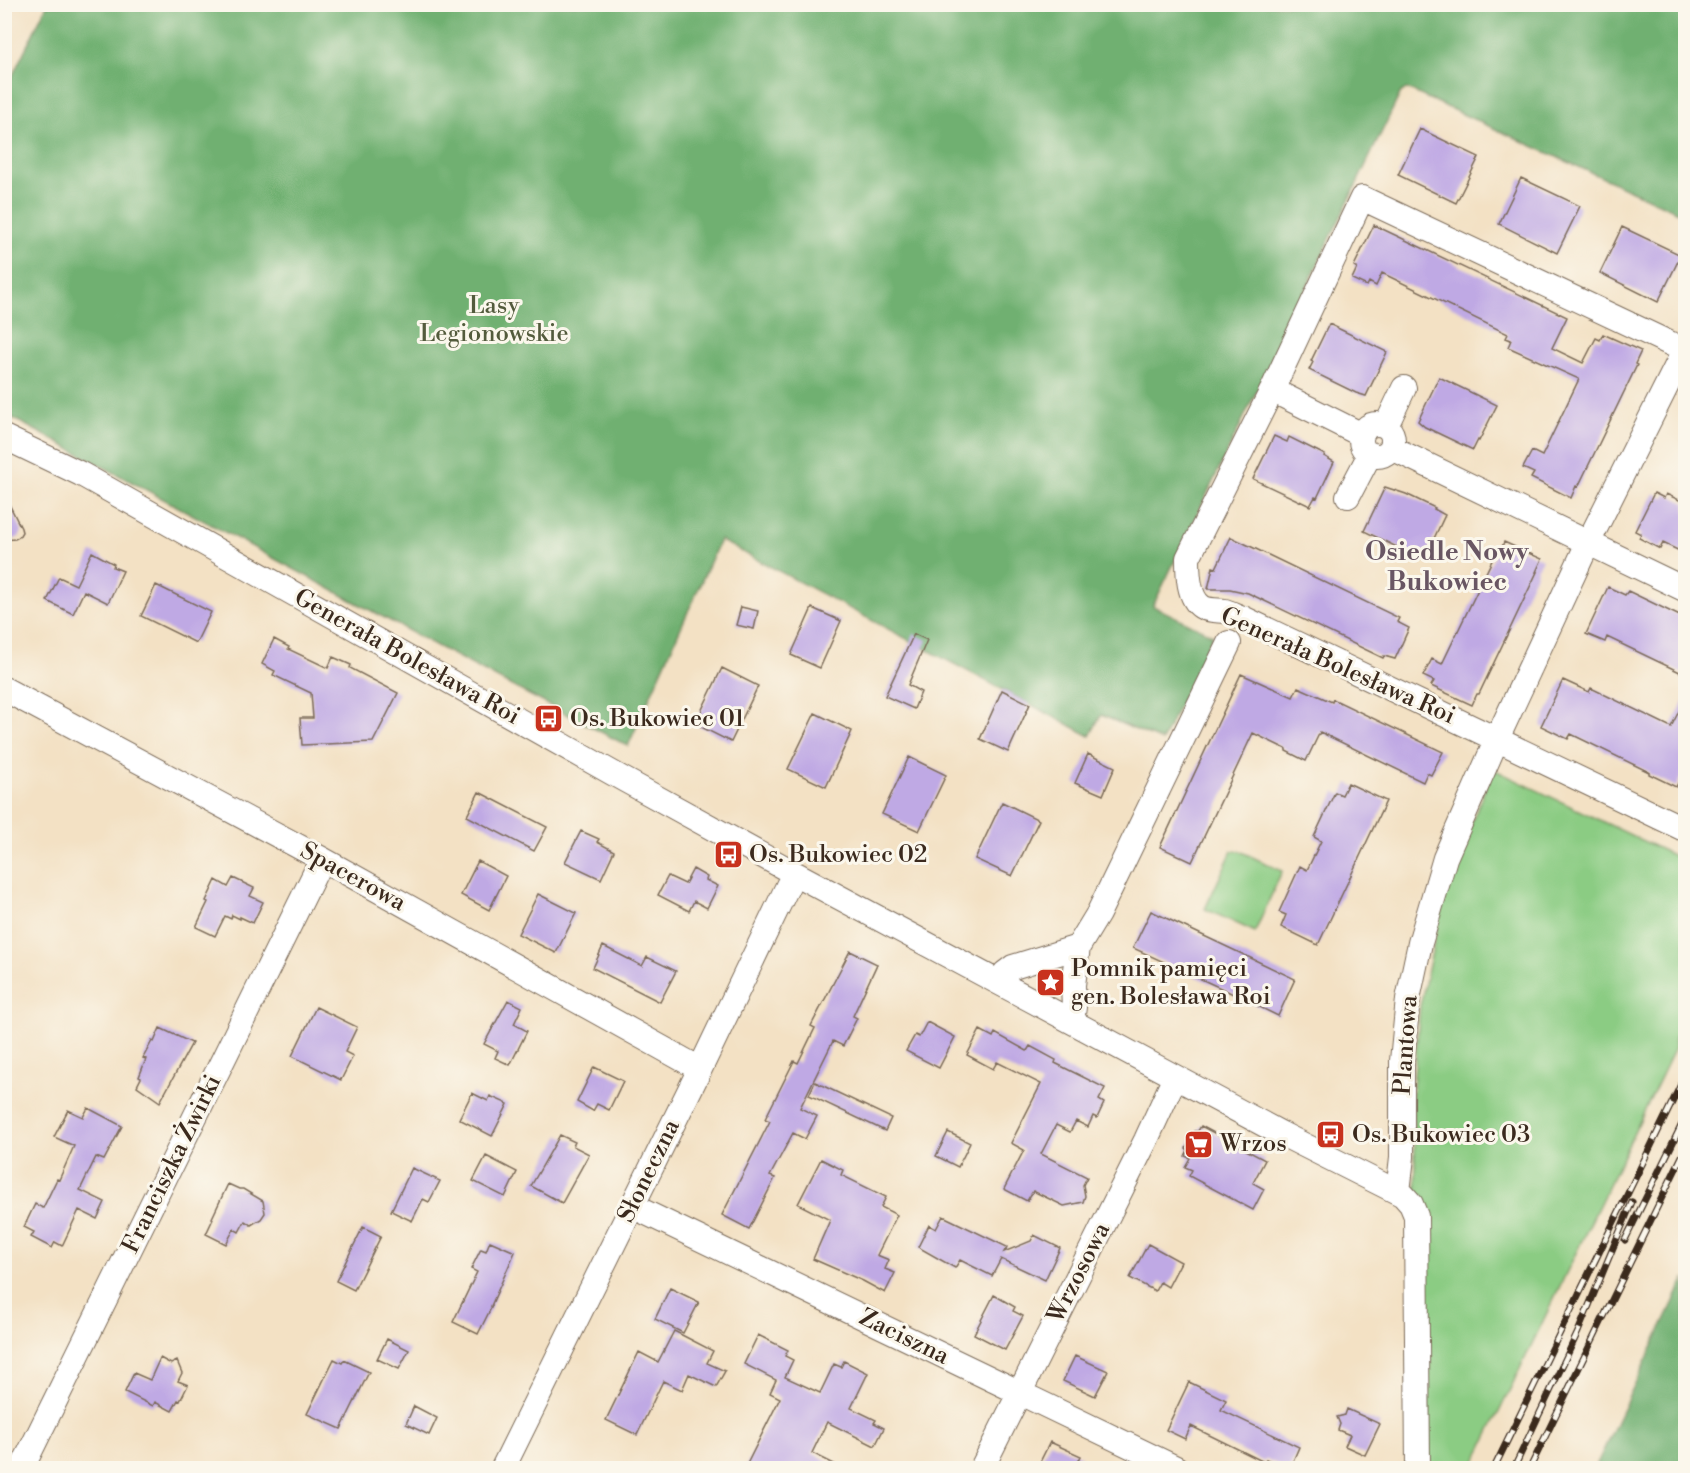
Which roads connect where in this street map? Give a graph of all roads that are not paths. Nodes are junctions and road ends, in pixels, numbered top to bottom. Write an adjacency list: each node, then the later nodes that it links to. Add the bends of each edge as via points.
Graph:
1 (1685, 350): 3 (street, Generała Bolesława Roi, via 1362,198); 7 (street, Generała Bolesława Roi)
2 (1404, 388): 5 (street)
3 (1272, 390): 5 (street); 11 (street, Generała Bolesława Roi, via 1188,558 1188,575 1200,606 1243,618)
4 (4, 437): 14 (street, Generała Bolesława Roi, via 81,474)
5 (1377, 441): 6 (street); 7 (street)
6 (1348, 496)
7 (1588, 543): 8 (street); 11 (street, Generała Bolesława Roi)
8 (1686, 590)
9 (1229, 643): 15 (street, Generała Bolesława Roi, via 1098,914)
10 (4, 689): 13 (street, Spacerowa)
11 (1497, 739): 12 (street); 20 (street, Plantowa, via 1445,858 1420,943 1408,999 1402,1061)
12 (1686, 828)
13 (322, 859): 18 (street, Spacerowa); 23 (street, Franciszka Żwirki)
14 (794, 873): 16 (street, Generała Bolesława Roi); 18 (street, Słoneczna)
15 (1078, 947): 16 (street, via 1013,967); 17 (street, Generała Bolesława Roi)
16 (998, 982): 17 (street, Generała Bolesława Roi)
17 (1072, 1021): 19 (street, Generała Bolesława Roi)
18 (700, 1069): 21 (street, Słoneczna)
19 (1175, 1077): 20 (street, Generała Bolesława Roi); 22 (street, Wrzosowa)
20 (1398, 1192): 27 (street, via 1416,1215)
21 (632, 1206): 22 (street, Zaciszna); 24 (street, Słoneczna)
22 (1019, 1392): 25 (street, Wrzosowa); 26 (street, Zaciszna)
23 (22, 1468)
24 (503, 1468)
25 (982, 1468)
26 (1176, 1468)
27 (1418, 1468)

